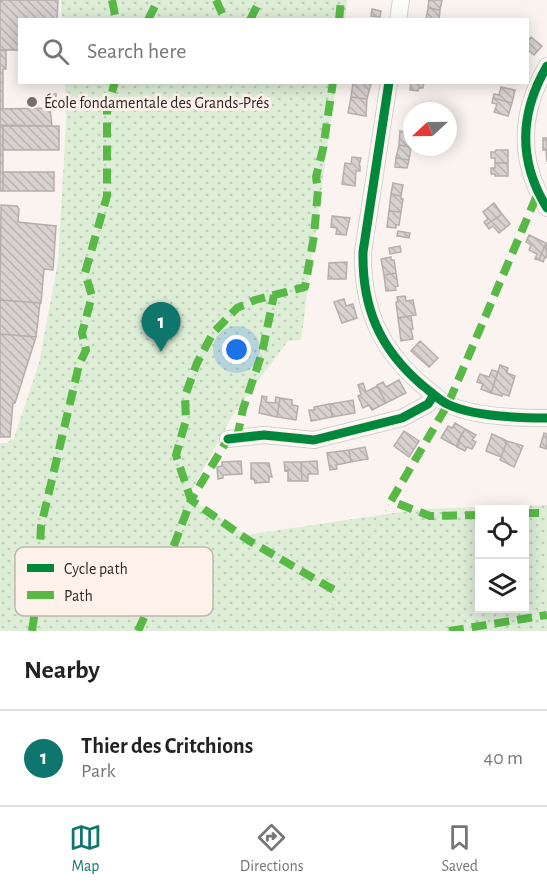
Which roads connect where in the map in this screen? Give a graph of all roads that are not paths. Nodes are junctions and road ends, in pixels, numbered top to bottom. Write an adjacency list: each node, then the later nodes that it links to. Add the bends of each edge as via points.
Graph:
1 (401, 0): 2 (street)
2 (398, 18)
3 (547, 66): 5 (street, via 527,114 525,141 530,172)
4 (389, 84): 6 (street, via 363,252 363,276 367,302 387,346)
5 (547, 208)
6 (434, 395): 7 (street, via 468,411); 8 (street, via 428,404 402,417 314,440 264,435)
7 (547, 418)
8 (228, 439)

